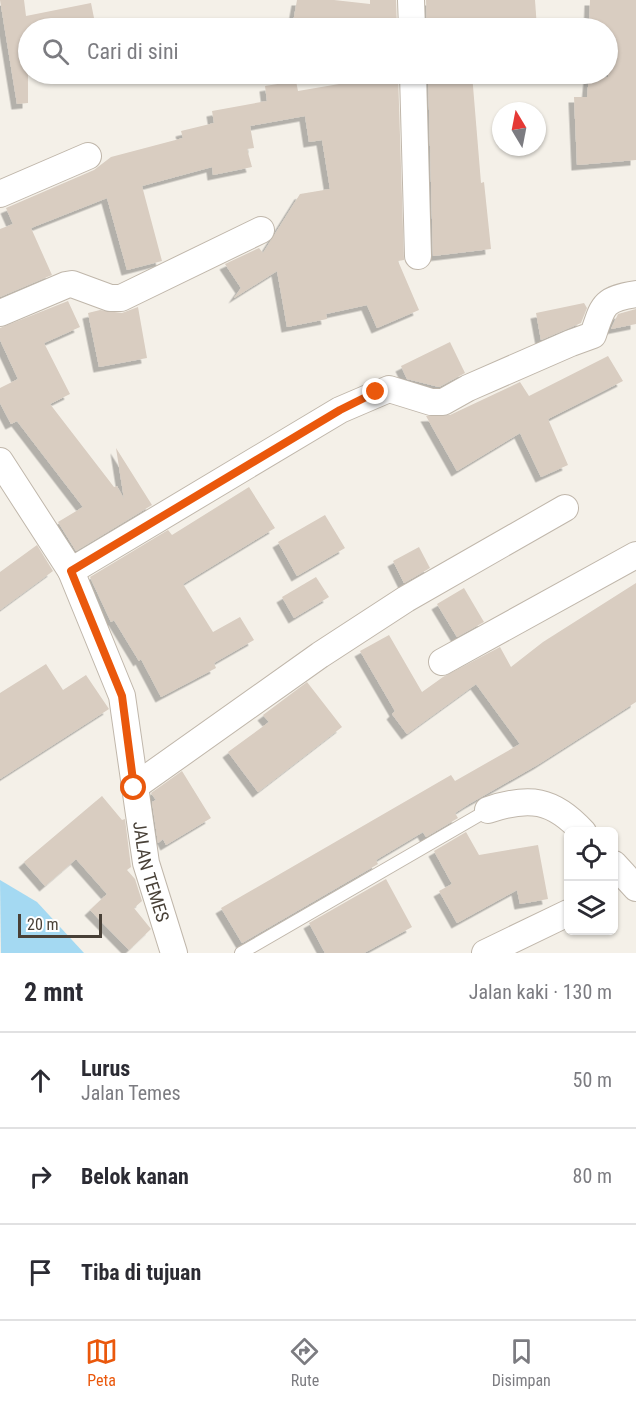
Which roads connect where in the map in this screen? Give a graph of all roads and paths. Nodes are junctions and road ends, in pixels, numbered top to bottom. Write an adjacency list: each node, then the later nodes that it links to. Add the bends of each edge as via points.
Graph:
1 (411, 0): 2 (street)
2 (412, 18)
3 (413, 84): 7 (street)
4 (88, 156): 5 (street)
5 (0, 194)
6 (261, 230): 9 (street, via 121,298 110,298 72,284)
7 (418, 256)
8 (636, 294): 13 (street, via 607,303 598,315 593,336 586,340 571,343 443,402 389,389 340,410)
9 (0, 313)
10 (0, 461): 13 (street, JALAN TEMES)
11 (565, 508): 15 (street, via 368,624)
12 (636, 555): 14 (street)
13 (71, 571): 15 (street, JALAN TEMES, via 122,696)
14 (442, 662)
15 (134, 788): 21 (street, JALAN TEMES, via 146,863)
16 (488, 810): 17 (street, via 526,800 569,816); 22 (lane)
17 (579, 827)
18 (618, 870): 19 (street)
19 (629, 886)
20 (564, 915): 23 (street)
21 (174, 953)
22 (242, 953)
23 (485, 953)

